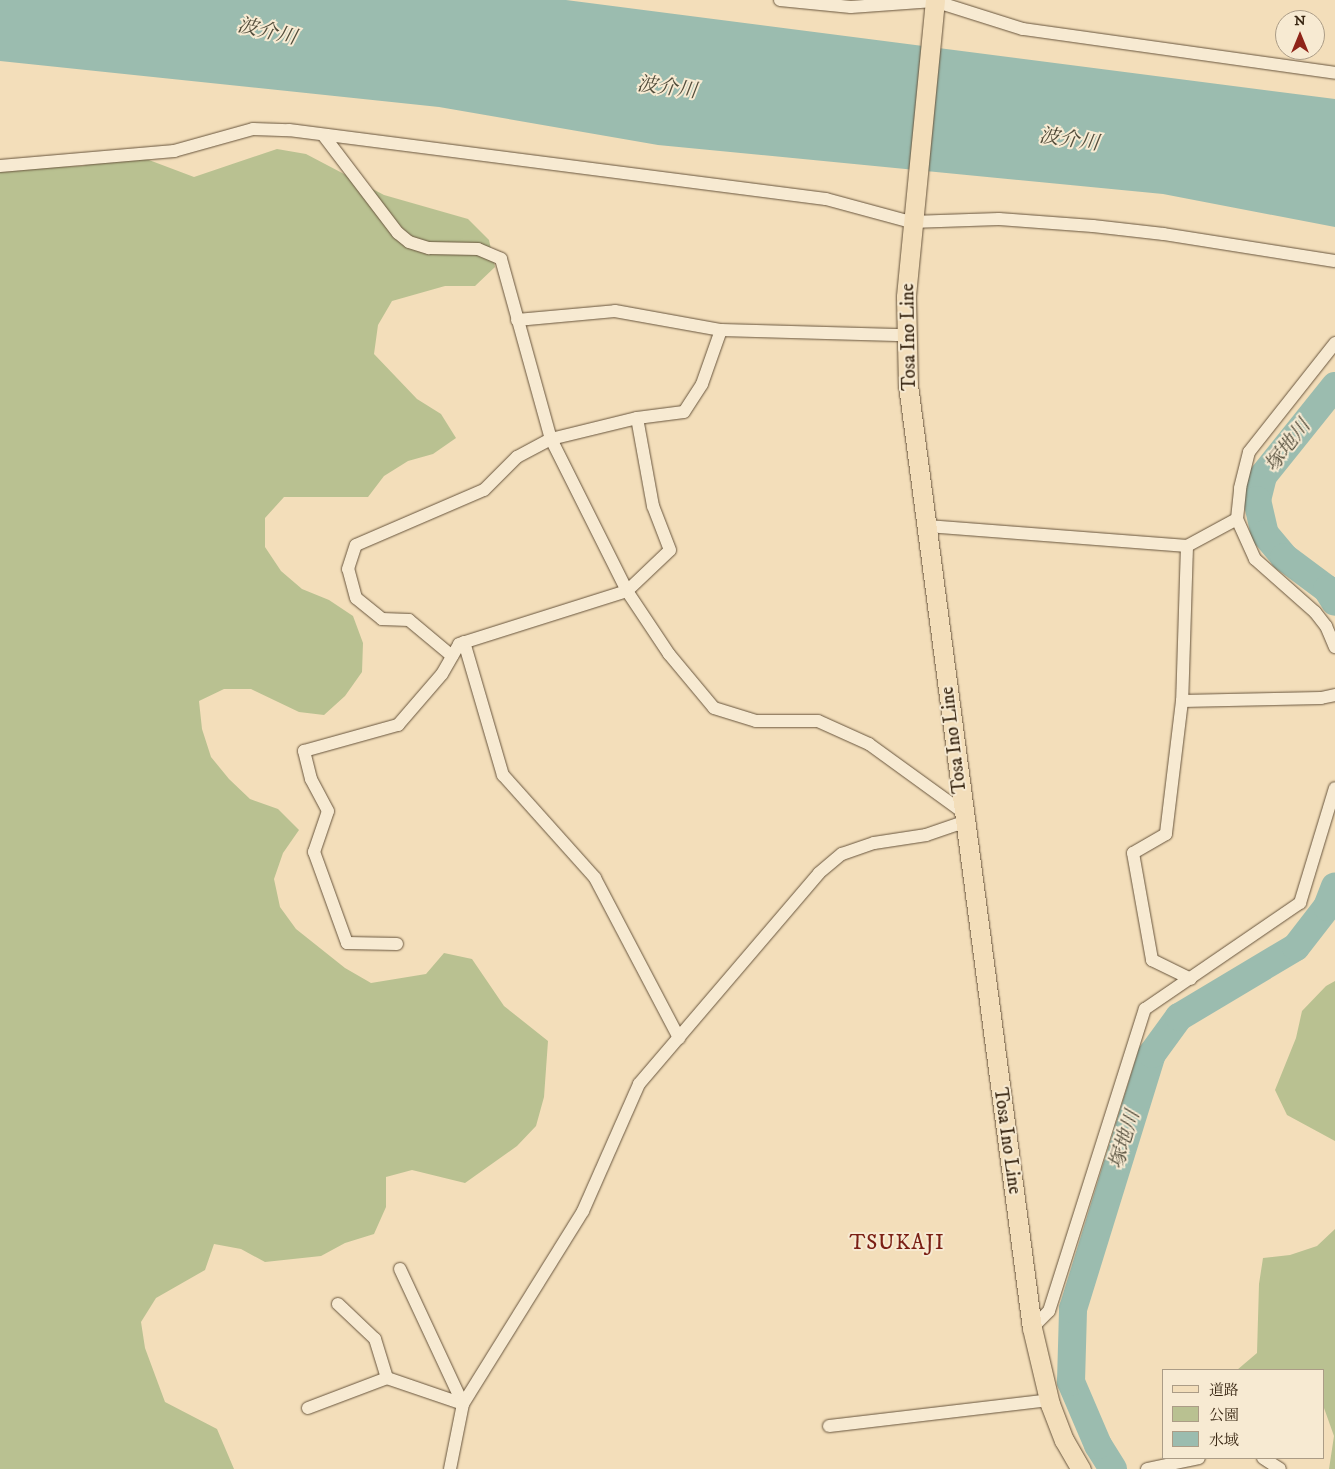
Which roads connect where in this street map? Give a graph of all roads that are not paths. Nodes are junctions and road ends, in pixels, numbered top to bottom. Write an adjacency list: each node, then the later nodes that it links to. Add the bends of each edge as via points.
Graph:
1 (780, 0): 2 (street, via 851,7)
2 (934, 3): 3 (street, via 1023,29); 6 (main road, Tosa Ino Line)
3 (1335, 73)
4 (324, 136): 5 (street, via 289,130 253,129 174,151); 6 (street, via 826,199); 8 (street, via 398,233 409,242 429,248 478,249 501,259)
5 (0, 166)
6 (912, 214): 7 (street, via 1093,226); 10 (main road, Tosa Ino Line)
7 (1335, 261)
8 (517, 320): 9 (street, via 615,311); 13 (street)
9 (721, 330): 10 (street); 12 (street, via 702,384 684,412)
10 (906, 335): 15 (main road, Tosa Ino Line)
11 (1335, 343): 14 (street, via 1250,452 1240,488)
12 (637, 418): 13 (street); 17 (street, via 653,506 670,550)
13 (551, 438): 17 (street); 20 (street, via 517,457 484,490 356,545 348,569 356,598 382,619 409,620)
14 (1237, 519): 16 (street); 19 (street, via 1255,559 1315,612 1326,626)
15 (927, 526): 16 (street); 24 (main road, Tosa Ino Line)
16 (1187, 546): 22 (street)
17 (628, 591): 18 (street); 24 (street, via 669,654 714,708 756,721 818,721 869,744)
18 (464, 642): 20 (street); 27 (street, via 503,775 595,878)
19 (1335, 647)
20 (452, 656): 25 (street, via 442,674 398,725 304,750 311,779 328,811 314,852 347,943)
21 (1335, 695): 22 (street)
22 (1182, 701): 26 (street, via 1166,834 1133,853 1152,960)
23 (1335, 788): 26 (street, via 1300,902)
24 (963, 817): 27 (street, via 926,835 874,843 842,854 819,873); 30 (main road, Tosa Ino Line)
25 (397, 944)
26 (1191, 979): 30 (street, via 1145,1008 1049,1311)
27 (679, 1038): 33 (street, via 639,1084 583,1211)
28 (400, 1269): 33 (street)
29 (338, 1304): 31 (street, via 375,1339)
30 (1032, 1328): 32 (main road, Tosa Ino Line)
31 (387, 1378): 33 (street); 34 (street)
32 (1049, 1400): 35 (street); 39 (main road, Tosa Ino Line, via 1064,1440)
33 (463, 1404): 38 (street)
34 (308, 1408)
35 (829, 1426)
36 (1194, 1459): 40 (street)
37 (1265, 1459): 41 (street)
38 (450, 1469)
39 (1081, 1469)
40 (1147, 1469)
41 (1280, 1469)

